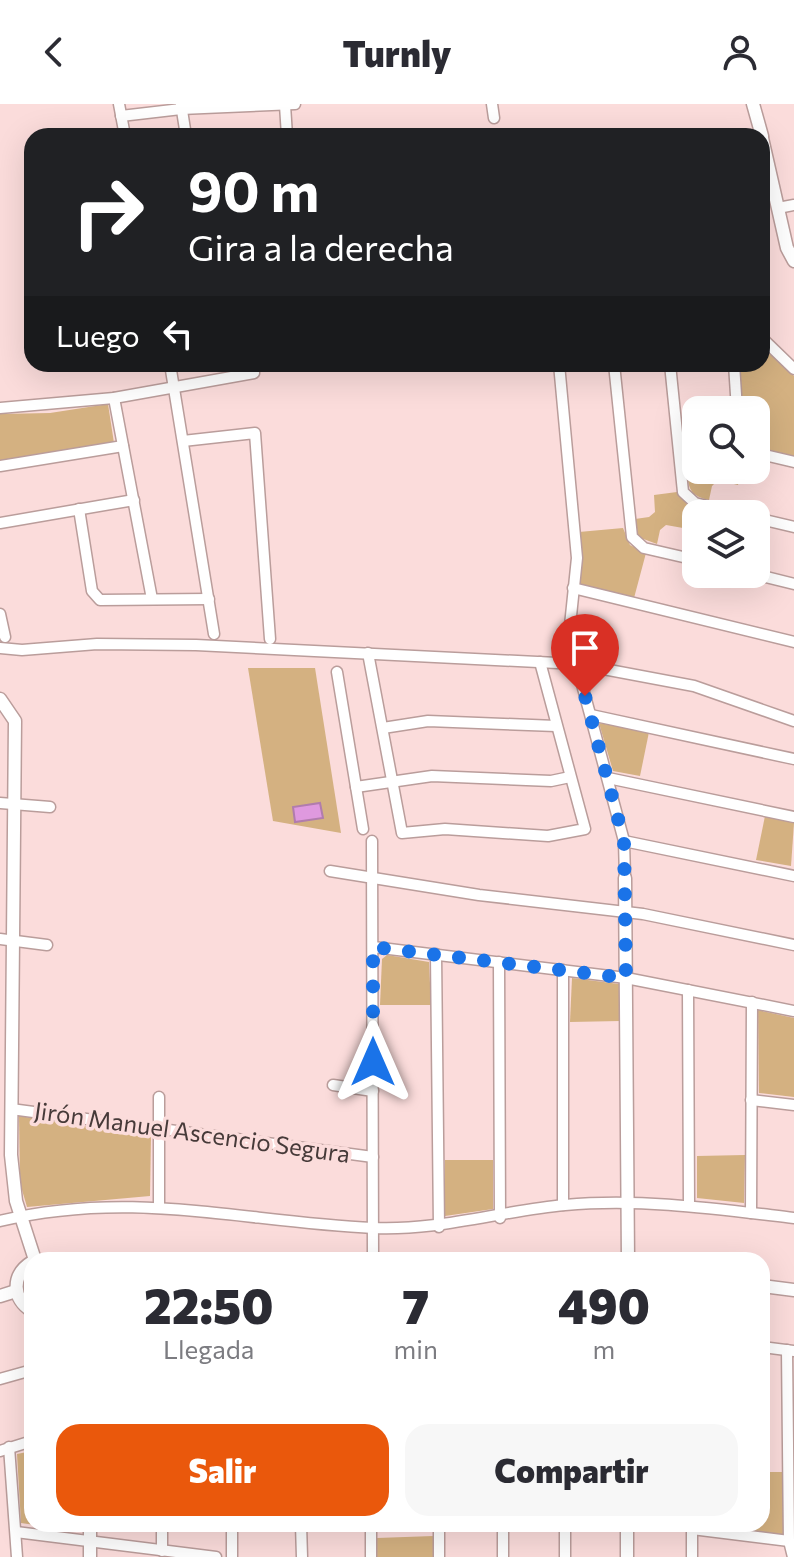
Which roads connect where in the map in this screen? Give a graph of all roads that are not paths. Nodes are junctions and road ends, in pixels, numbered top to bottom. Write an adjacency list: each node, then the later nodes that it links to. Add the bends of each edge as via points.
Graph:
1 (295, 104): 4 (street)
2 (492, 104): 8 (street)
3 (753, 104): 11 (street)
4 (285, 105): 6 (street); 10 (street)
5 (181, 106): 6 (street); 7 (street); 9 (street)
6 (265, 106)
7 (120, 110)
8 (494, 118)
9 (185, 128)
10 (286, 128)
11 (760, 128)
12 (770, 172): 14 (street)
13 (794, 205): 14 (street)
14 (778, 208): 15 (street)
15 (794, 261)
16 (770, 346): 17 (street)
17 (794, 369)
18 (172, 372): 26 (street)
19 (222, 372): 26 (street)
20 (248, 372): 25 (street)
21 (560, 372): 44 (street, via 577,558)
22 (615, 372): 41 (street, via 632,537 644,548)
23 (671, 372): 36 (street, via 683,492)
24 (735, 372): 27 (street)
25 (254, 373)
26 (175, 387): 28 (street); 30 (street)
27 (736, 396)
28 (114, 398): 29 (street); 31 (street)
29 (0, 408)
30 (183, 441): 46 (street); 50 (street, via 255,433)
31 (123, 446): 34 (street); 35 (street)
32 (770, 456): 33 (street)
33 (794, 462)
34 (0, 466)
35 (134, 500): 37 (street); 45 (street)
36 (692, 500)
37 (79, 509): 39 (street); 45 (street, via 92,591 100,600)
38 (770, 521): 40 (street)
39 (0, 523)
40 (794, 527)
41 (682, 557)
42 (770, 578): 43 (street)
43 (794, 584)
44 (573, 588): 51 (street); 55 (street)
45 (152, 599): 46 (street)
46 (209, 599): 48 (street)
47 (0, 614): 49 (street)
48 (214, 634)
49 (5, 637)
50 (270, 639)
51 (794, 642)
52 (0, 648): 53 (street, via 196,645)
53 (368, 653): 54 (street); 62 (street)
54 (540, 662): 55 (street); 61 (street)
55 (566, 664): 60 (street, via 694,686)
56 (337, 672): 67 (street)
57 (580, 677): 59 (street)
58 (0, 699): 69 (street, via 15,721)
59 (591, 715): 63 (street); 65 (street)
60 (794, 721)
61 (556, 726): 62 (street, via 428,721); 64 (street)
62 (383, 728): 66 (street)
63 (794, 759)
64 (570, 777): 66 (street); 66 (street, via 585,829 548,836 445,829 402,833)
65 (608, 778): 71 (street); 74 (street)
66 (393, 780): 67 (street)
67 (356, 787): 72 (street)
68 (0, 803): 69 (street)
69 (14, 804): 70 (street); 80 (street)
70 (50, 807)
71 (794, 817)
72 (363, 829)
73 (372, 841): 77 (street)
74 (624, 841): 76 (street); 78 (street)
75 (330, 871): 77 (street)
76 (794, 876)
77 (372, 878): 79 (street); 83 (street)
78 (625, 878): 79 (street)
79 (626, 912): 82 (street); 87 (street)
80 (6, 939): 81 (street); 96 (street)
81 (47, 945)
82 (794, 945)
83 (373, 947): 84 (street); 92 (street)
84 (436, 954): 85 (street); 108 (street)
85 (499, 962): 86 (street); 105 (street)
86 (563, 970): 87 (street); 100 (street)
87 (626, 978): 88 (street); 99 (street)
88 (688, 990): 89 (street); 101 (street)
89 (752, 1002): 90 (street); 94 (street)
90 (794, 1011)
91 (333, 1085): 92 (street)
92 (373, 1091): 98 (street)
93 (159, 1097): 97 (street)
94 (751, 1100): 95 (street); 103 (street)
95 (794, 1105)
96 (11, 1109): 97 (street, Jirón Manuel Ascencio Segura); 104 (street, via 11,1155)
97 (159, 1130): 98 (street, Jirón Manuel Ascencio Segura); 102 (street)
98 (373, 1157): 109 (street)
99 (628, 1202): 100 (street); 101 (street); 112 (street)
100 (563, 1205): 105 (street)
101 (689, 1205): 103 (street)
102 (159, 1207): 104 (street); 109 (street)
103 (751, 1213): 106 (street)
104 (21, 1216): 107 (street); 110 (street)
105 (500, 1218): 108 (street)
106 (794, 1218)
107 (0, 1221)
108 (439, 1227): 109 (street)
109 (373, 1228): 111 (street)
110 (32, 1252)
111 (373, 1252)
112 (628, 1252)
113 (24, 1271): 116 (street)
114 (770, 1287): 115 (street)
115 (794, 1290)
116 (16, 1291): 117 (street); 118 (street)
117 (0, 1296)
118 (24, 1307)
119 (770, 1348): 120 (street)
120 (790, 1351): 137 (street)
121 (24, 1372): 122 (street)
122 (0, 1379)
123 (24, 1443): 124 (street)
124 (4, 1449): 125 (street)
125 (16, 1532): 138 (street); 140 (street)
126 (90, 1532): 138 (street)
127 (162, 1532): 139 (street)
128 (232, 1532): 143 (street)
129 (301, 1532): 144 (street)
130 (371, 1532): 145 (street)
131 (439, 1532): 146 (street)
132 (503, 1532): 147 (street)
133 (565, 1532): 148 (street)
134 (627, 1532): 149 (street)
135 (692, 1532): 150 (street)
136 (752, 1532): 137 (street)
137 (789, 1541): 151 (street)
138 (90, 1542): 139 (street); 141 (street)
139 (162, 1551): 142 (street)
140 (17, 1557)
141 (90, 1557)
142 (216, 1557)
143 (232, 1557)
144 (302, 1557)
145 (371, 1557)
146 (439, 1557)
147 (503, 1557)
148 (565, 1557)
149 (627, 1557)
150 (692, 1557)
151 (793, 1557)

